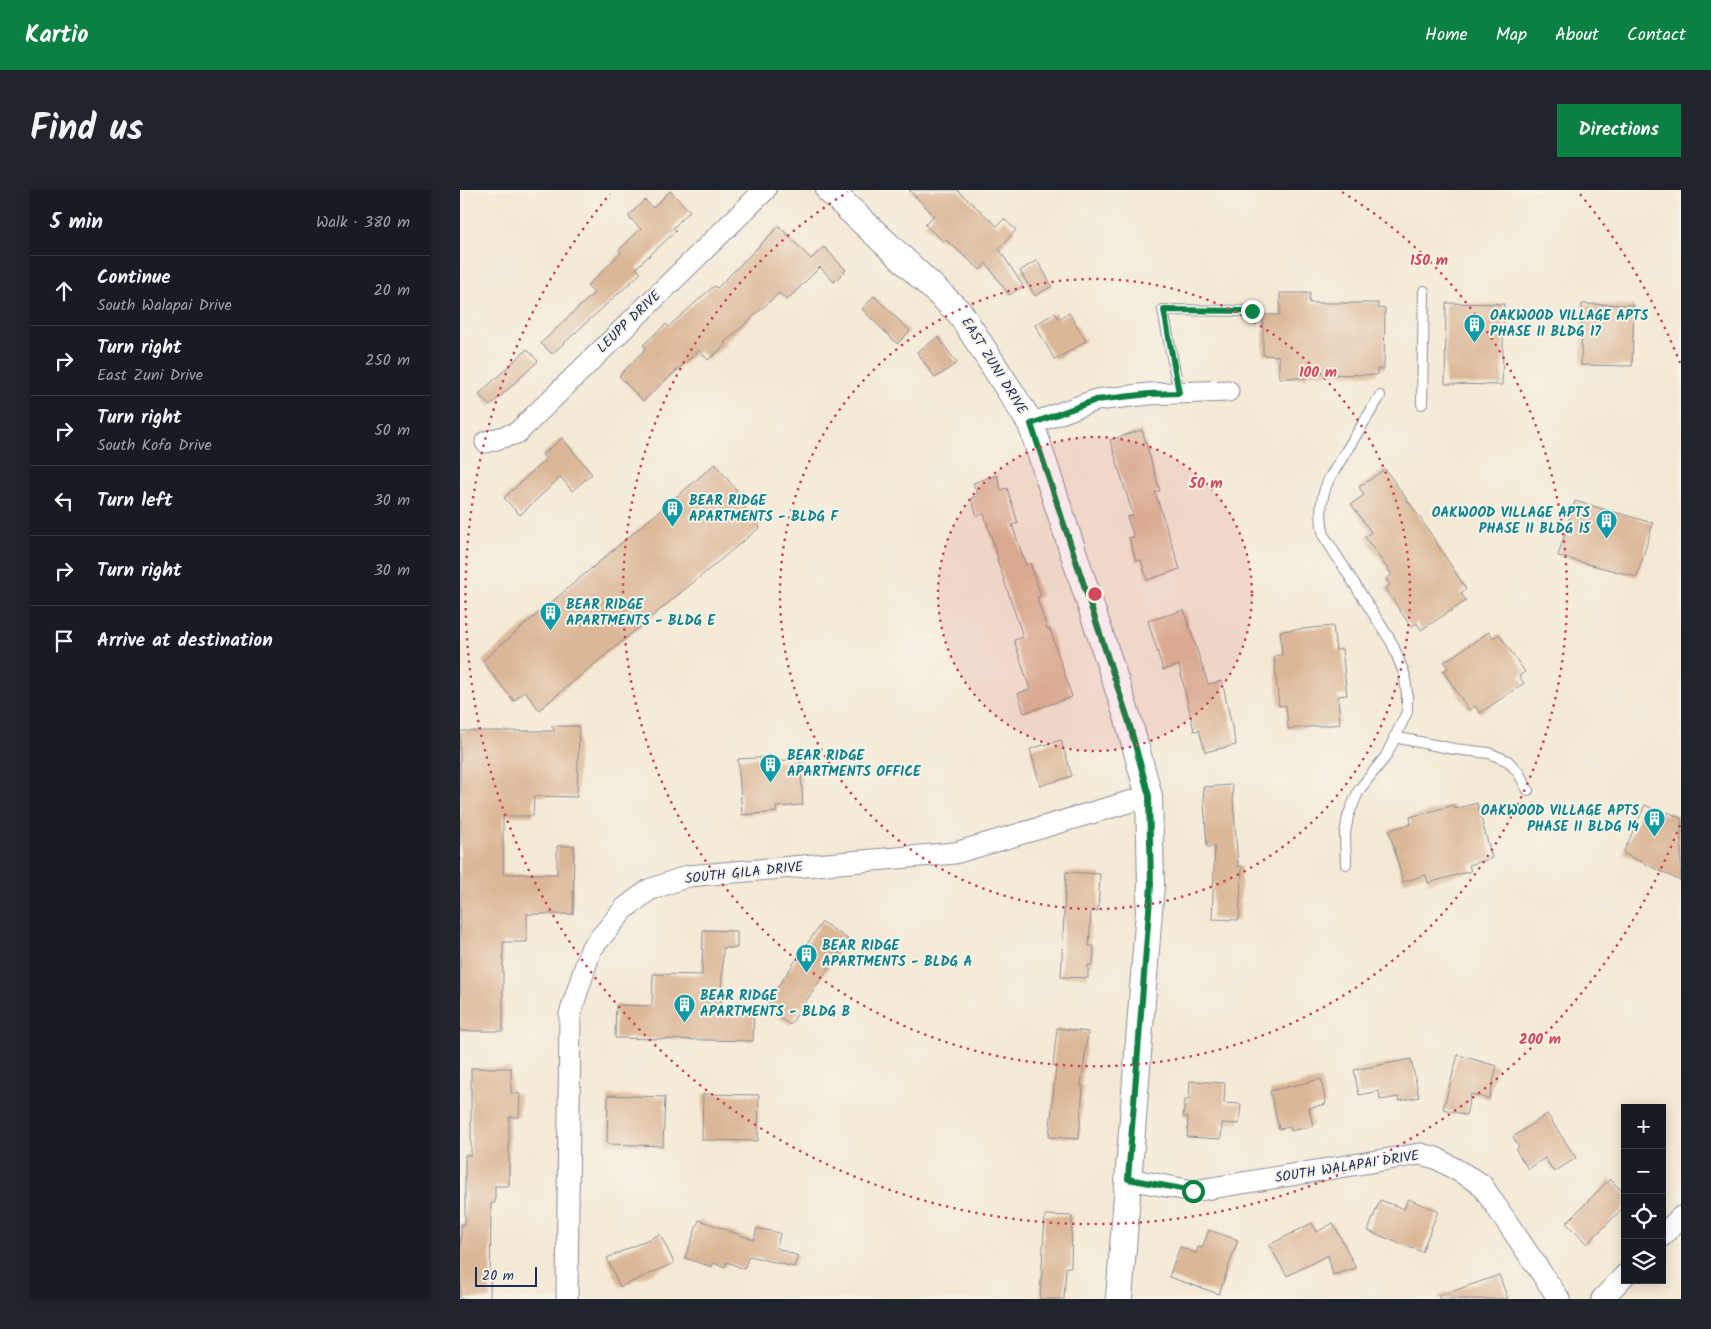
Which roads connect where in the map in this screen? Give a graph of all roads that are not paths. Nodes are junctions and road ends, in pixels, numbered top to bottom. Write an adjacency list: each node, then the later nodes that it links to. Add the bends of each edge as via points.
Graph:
1 (765, 190): 10 (street, LEUPP DRIVE, via 517,433)
2 (829, 190): 9 (street, EAST ZUNI DRIVE, via 960,312)
3 (1424, 290): 8 (lane)
4 (1252, 311): 6 (lane, via 1164,310)
5 (1228, 391): 6 (street)
6 (1179, 393): 9 (street, via 1096,400)
7 (1380, 396): 11 (lane, via 1323,492 1320,522 1324,536 1392,643 1404,672 1407,712)
8 (1422, 404)
9 (1031, 424): 13 (street, EAST ZUNI DRIVE, via 1128,719)
10 (486, 442)
11 (1394, 737): 12 (lane, via 1489,753 1508,761); 14 (lane, via 1386,756 1359,790 1348,816)
12 (1528, 790)
13 (1149, 796): 15 (street, EAST ZUNI DRIVE, via 1151,885); 19 (street, SOUTH GILA DRIVE, via 955,853 688,876 649,890 625,908 591,950 570,1014)
14 (1346, 864)
15 (1128, 1179): 20 (street, EAST ZUNI DRIVE); 21 (street, SOUTH WALAPAI DRIVE, via 1193,1191 1420,1154 1436,1158 1482,1184)
16 (1681, 1217): 17 (street)
17 (1666, 1232)
18 (1621, 1279): 22 (street)
19 (567, 1299)
20 (1119, 1299)
21 (1559, 1299)
22 (1602, 1299)

